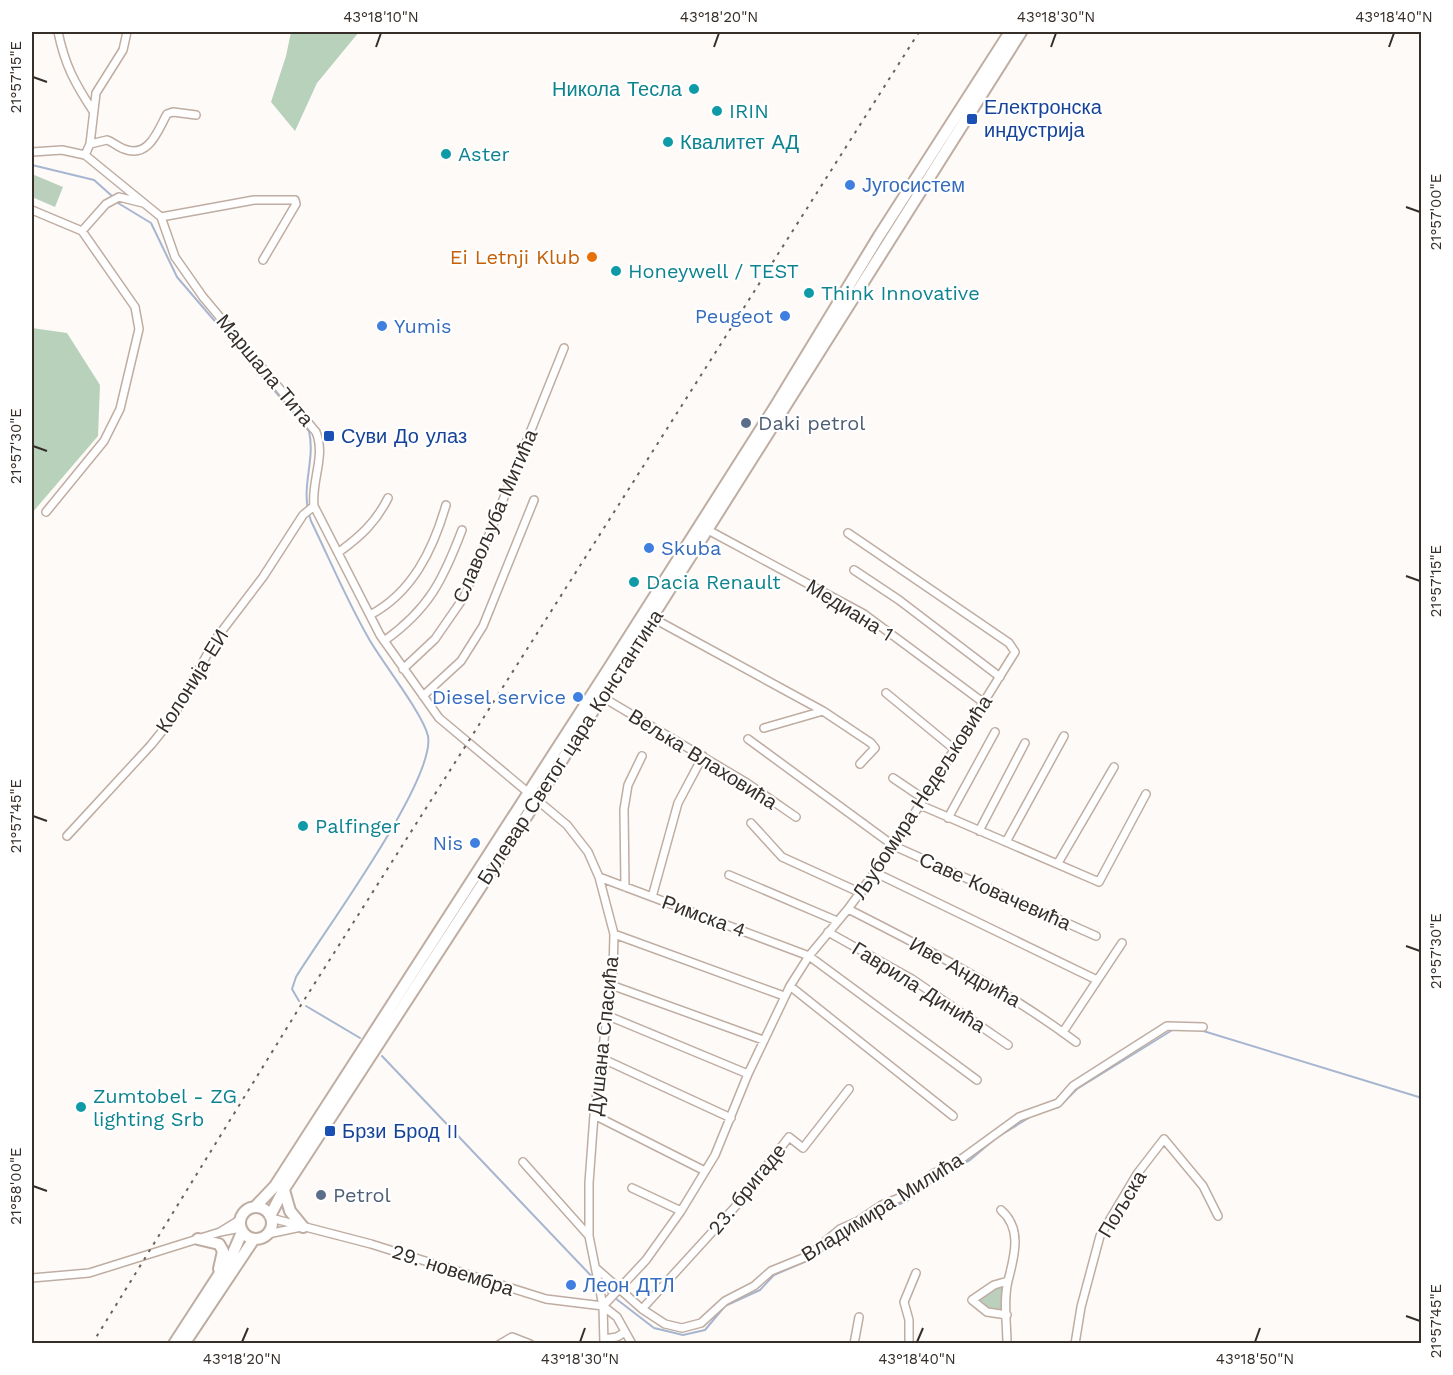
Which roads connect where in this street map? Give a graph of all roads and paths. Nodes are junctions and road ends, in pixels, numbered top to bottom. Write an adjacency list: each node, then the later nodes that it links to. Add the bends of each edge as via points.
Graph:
1 (58, 32): 5 (street, via 62,56)
2 (127, 32): 5 (street, via 123,50 96,93)
3 (1010, 32): 48 (main road, Булевар Светог цара Константина)
4 (1020, 32): 22 (main road, Булевар Светог цара Константина)
5 (93, 111): 7 (street)
6 (196, 115): 7 (street, via 167,114 145,148 124,149 107,140)
7 (90, 144): 9 (street)
8 (32, 152): 9 (street, Маршала Тита, via 62,150)
9 (85, 155): 10 (street, Маршала Тита)
10 (151, 206): 12 (street, Маршала Тита); 13 (street, via 119,197 106,204)
11 (32, 210): 13 (street)
12 (161, 217): 14 (street, via 254,200 295,200); 19 (street, Маршала Тита, via 175,257 203,297 316,432 320,452)
13 (82, 231): 20 (street, via 135,307 139,329 120,410 104,441)
14 (263, 260)
15 (564, 348): 29 (street, Славољуба Митића, via 464,597 435,639)
16 (388, 498): 24 (street, via 378,518)
17 (534, 500): 32 (street, via 483,627 461,661)
18 (446, 505): 26 (street, via 418,570 402,592)
19 (312, 508): 24 (street); 54 (street, Колонија ЕИ, via 303,515 264,577 215,640 171,719)
20 (46, 512)
21 (462, 530): 28 (street, via 434,593 410,622)
22 (708, 530): 34 (street, Медиана 1, via 864,614); 48 (main road, Булевар Светог цара Константина)
23 (848, 533): 30 (street, Љубомира Недељковића, via 1009,643 1015,652)
24 (339, 552): 26 (street)
25 (854, 570): 30 (street)
26 (370, 615): 28 (street)
27 (660, 622): 35 (street)
28 (384, 641): 29 (street)
29 (403, 669): 32 (street)
30 (1000, 677): 34 (street, Љубомира Недељковића)
31 (886, 693): 41 (street)
32 (423, 696): 48 (street, via 447,726)
33 (609, 701): 43 (street, Вељка Влаховића)
34 (984, 703): 41 (street, Љубомира Недељковића)
35 (824, 711): 36 (street); 44 (street, via 874,745 873,752)
36 (765, 728)
37 (995, 732): 51 (street)
38 (1064, 736): 55 (street)
39 (748, 739): 56 (street, Саве Ковачевића)
40 (1025, 743): 53 (street)
41 (954, 749): 49 (street, Љубомира Недељковића)
42 (642, 756): 61 (street, via 628,785 624,809)
43 (703, 756): 50 (street, Вељка Влаховића); 63 (street, via 678,803)
44 (860, 764)
45 (1114, 767): 57 (street)
46 (894, 778): 49 (street)
47 (1146, 794): 57 (street, via 1099,882)
48 (534, 795): 60 (street, Душана Спасића, via 579,839); 91 (main road, Булевар Светог цара Константина); 92 (main road, Булевар Светог цара Константина, via 275,1186)
49 (922, 802): 51 (street); 56 (street, Љубомира Недељковића)
50 (796, 817)
51 (948, 818): 53 (street)
52 (751, 823): 62 (street, via 782,857)
53 (979, 831): 55 (street)
54 (67, 836)
55 (1006, 842): 57 (street)
56 (894, 846): 58 (street, Љубомира Недељковића); 68 (street, Саве Ковачевића)
57 (1058, 863)
58 (876, 873): 62 (street, Љубомира Недељковића); 71 (street)
59 (729, 874): 65 (street)
60 (598, 877): 61 (street, Римска 4); 67 (street, Душана Спасића)
61 (625, 887): 63 (street, Римска 4)
62 (861, 893): 64 (street, Љубомира Недељковића)
63 (652, 897): 70 (street, Римска 4)
64 (848, 909): 65 (street, Љубомира Недељковића); 77 (street, Иве Андрића, via 940,956 1032,1009)
65 (837, 921): 66 (street, Љубомира Недељковића)
66 (828, 932): 70 (street, Љубомира Недељковића); 80 (street, Гаврила Динића, via 912,979)
67 (614, 934): 72 (street, Душана Спасића); 74 (street)
68 (1096, 936)
69 (1122, 943): 71 (street)
70 (809, 956): 73 (street, Љубомира Недељковића); 83 (street, Римска 4)
71 (1096, 980): 77 (street)
72 (611, 985): 75 (street, Душана Спасића); 78 (street)
73 (790, 986): 74 (street, Љубомира Недељковића); 86 (street)
74 (784, 996): 78 (street, Љубомира Недељковића)
75 (606, 1015): 81 (street, Душана Спасића); 82 (street)
76 (1203, 1027): 110 (street, Владимира Милића, via 1167,1026 1073,1086 1058,1103 1019,1118 952,1165 934,1173 909,1194 840,1229 808,1256 771,1271 700,1323 682,1328 670,1326)
77 (1063, 1032): 79 (street, Иве Андрића)
78 (763, 1040): 82 (street, Љубомира Недељковића)
79 (1076, 1042)
80 (1008, 1045)
81 (601, 1058): 85 (street, Душана Спасића); 87 (street)
82 (748, 1074): 87 (street, Љубомира Недељковића)
83 (977, 1080)
84 (849, 1089): 110 (street, 23. бригаде, via 803,1148 789,1137 735,1207)
85 (594, 1115): 89 (street); 100 (street, Душана Спасића)
86 (953, 1116)
87 (731, 1118): 89 (street, Љубомира Недељковића)
88 (523, 1162): 100 (street)
89 (705, 1171): 93 (street, Љубомира Недељковића)
90 (632, 1188): 93 (street)
91 (284, 1189): 96 (main road, Булевар Светог цара Константина); 98 (main road, via 290,1211)
92 (255, 1207): 96 (main road); 97 (main road, via 245,1212)
93 (681, 1210): 108 (street, Љубомира Недељковића)
94 (1001, 1210): 107 (street, via 1012,1224 1015,1239)
95 (1218, 1216): 123 (street, Пољска, via 1203,1186 1164,1139 1137,1174 1100,1236)
96 (271, 1217): 98 (street, 29. новембра); 99 (main road)
97 (241, 1226): 101 (street); 102 (main road); 106 (main road, via 233,1253)
98 (303, 1227): 99 (street, 29. новембра); 109 (street, 29. новембра, via 371,1244 546,1299)
99 (268, 1234): 102 (main road)
100 (589, 1236): 103 (street, Душана Спасића)
101 (198, 1239): 105 (street, via 89,1273); 106 (main road, via 213,1241 223,1251)
102 (254, 1239): 116 (main road)
103 (597, 1269): 108 (street, Владимира Милића); 109 (street, Душана Спасића)
104 (916, 1273): 121 (street, via 904,1302)
105 (32, 1278)
106 (215, 1281): 115 (main road)
107 (1008, 1281): 111 (street); 111 (street, via 972,1300 987,1312)
108 (616, 1295): 109 (street, Љубомира Недељковића); 110 (street, Владимира Милића)
109 (603, 1306): 113 (street, via 618,1317); 114 (street, Душана Спасића)
110 (642, 1309)
111 (1007, 1316): 122 (street)
112 (859, 1317): 120 (street)
113 (625, 1332): 114 (street); 119 (street)
114 (604, 1341)
115 (174, 1344)
116 (184, 1344)
117 (500, 1344): 118 (street, via 512,1337)
118 (530, 1344)
119 (632, 1344)
120 (854, 1344)
121 (909, 1344)
122 (1007, 1344)
123 (1075, 1344)

